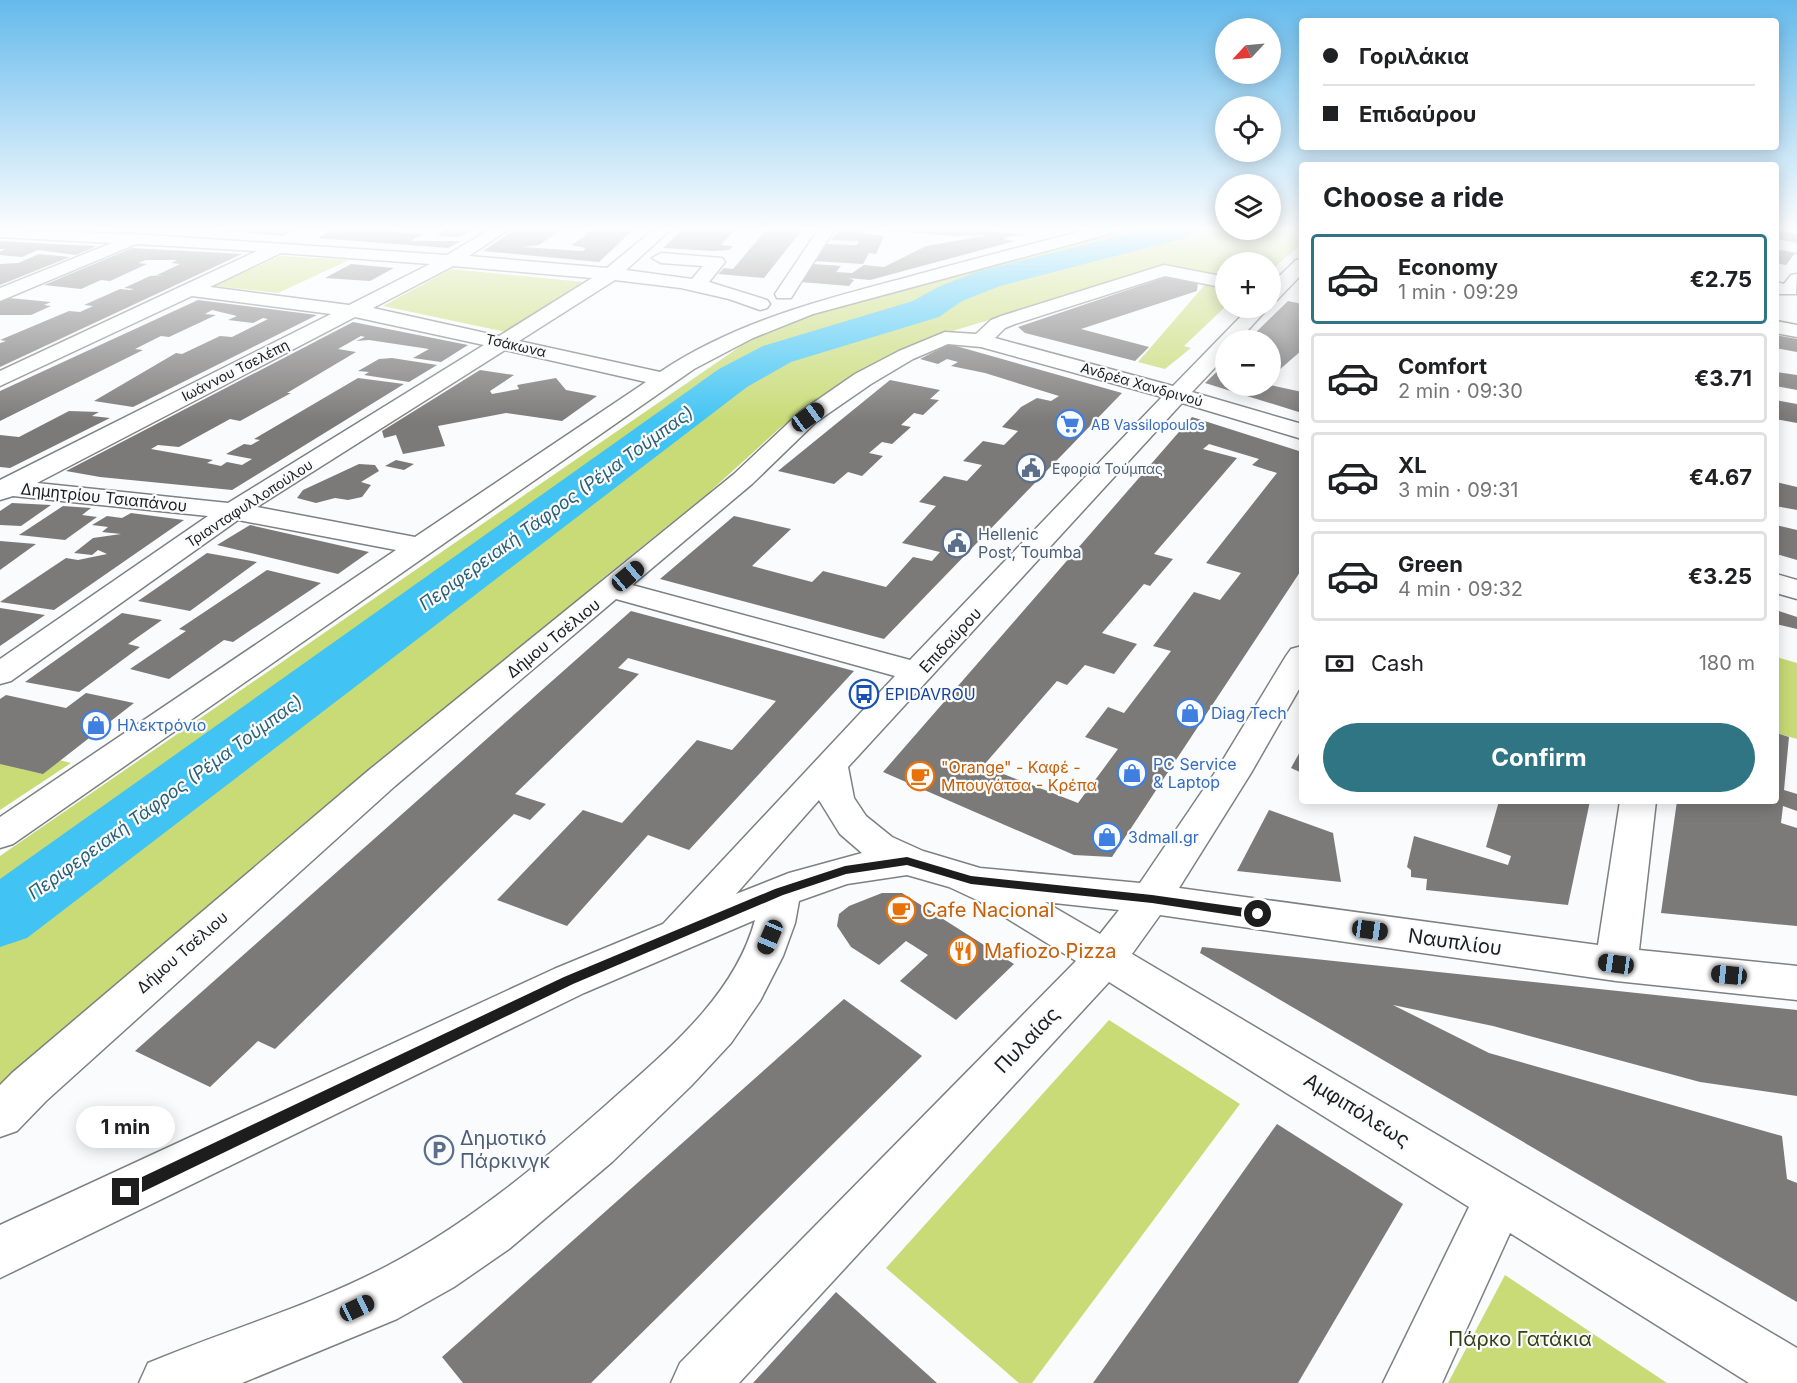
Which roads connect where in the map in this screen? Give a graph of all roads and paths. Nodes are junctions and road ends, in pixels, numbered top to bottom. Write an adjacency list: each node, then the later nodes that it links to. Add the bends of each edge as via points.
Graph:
1 (181, 295): 23 (street)
2 (228, 295): 14 (street, Τσάκωνα)
3 (384, 295): 14 (street, Ιωάννου Τσελέπη)
4 (578, 295): 20 (street, Τριανταφυλλοπούλου)
5 (734, 295): 13 (street)
6 (776, 295): 12 (street)
7 (797, 295): 12 (street)
8 (862, 295): 12 (street)
9 (1087, 295): 19 (street, via 998,324)
10 (1281, 297): 11 (street)
11 (1292, 297)
12 (795, 300): 13 (street, via 765,298); 13 (street, via 781,313); 22 (street, via 746,334)
13 (761, 306): 22 (street)
14 (354, 310): 20 (street, Τσάκωνα); 28 (street, Ιωάννου Τσελέπη)
15 (1249, 318): 17 (street, Επιδαύρου)
16 (1779, 328): 18 (street)
17 (1238, 330)
18 (1797, 331)
19 (981, 341): 24 (street, Ανδρέα Χανδρινού); 32 (street, Δήμου Τσέλιου, via 939,340 880,368 846,390 808,417 743,479)
20 (504, 342): 22 (street, Τσάκωνα); 29 (street, Τριανταφυλλοπούλου)
21 (1215, 354): 24 (street, Επιδαύρου)
22 (674, 372): 30 (street)
23 (0, 379)
24 (1178, 393): 27 (street, Ανδρέα Χανδρινού); 35 (street, Επιδαύρου)
25 (1779, 394): 26 (street)
26 (1797, 397)
27 (1299, 431)
28 (3, 489): 29 (street, Δημητρίου Τσιαπάνου)
29 (232, 511): 30 (street, Δημητρίου Τσιαπάνου); 36 (street, Τριανταφυλλοπούλου)
30 (421, 546): 39 (street)
31 (1779, 584): 33 (street)
32 (612, 590): 35 (street); 48 (street, Δήμου Τσέλιου, via 382,778)
33 (1797, 590)
34 (1299, 661): 43 (street, Πυλαίας, via 1245,756)
35 (920, 672): 37 (street, Επιδαύρου)
36 (0, 674)
37 (830, 765): 40 (street, via 830,784 843,814 863,834); 44 (street, Επιδαύρου)
38 (1638, 804): 46 (street)
39 (0, 835)
40 (907, 861): 41 (street, Αμφιπόλεως); 42 (street, Επιδαύρου, via 845,870)
41 (971, 880): 43 (street, Ναυπλίου); 45 (street, Αμφιπόλεως)
42 (779, 892): 44 (street, Επιδαύρου); 52 (street, via 775,926 729,1012 644,1101 533,1198 469,1247 405,1286)
43 (1152, 899): 45 (street, Πυλαίας); 46 (street, Ναυπλίου)
44 (674, 937): 50 (street, Επιδαύρου, via 569,981)
45 (1106, 957): 49 (street, Αμφιπόλεως); 53 (street, Πυλαίας)
46 (1616, 964): 47 (street, Ναυπλίου)
47 (1797, 982)
48 (0, 1116)
49 (1500, 1198): 51 (street, Αμφιπόλεως); 54 (street)
50 (0, 1252)
51 (1797, 1380)
52 (168, 1383)
53 (700, 1383)
54 (1412, 1383)

